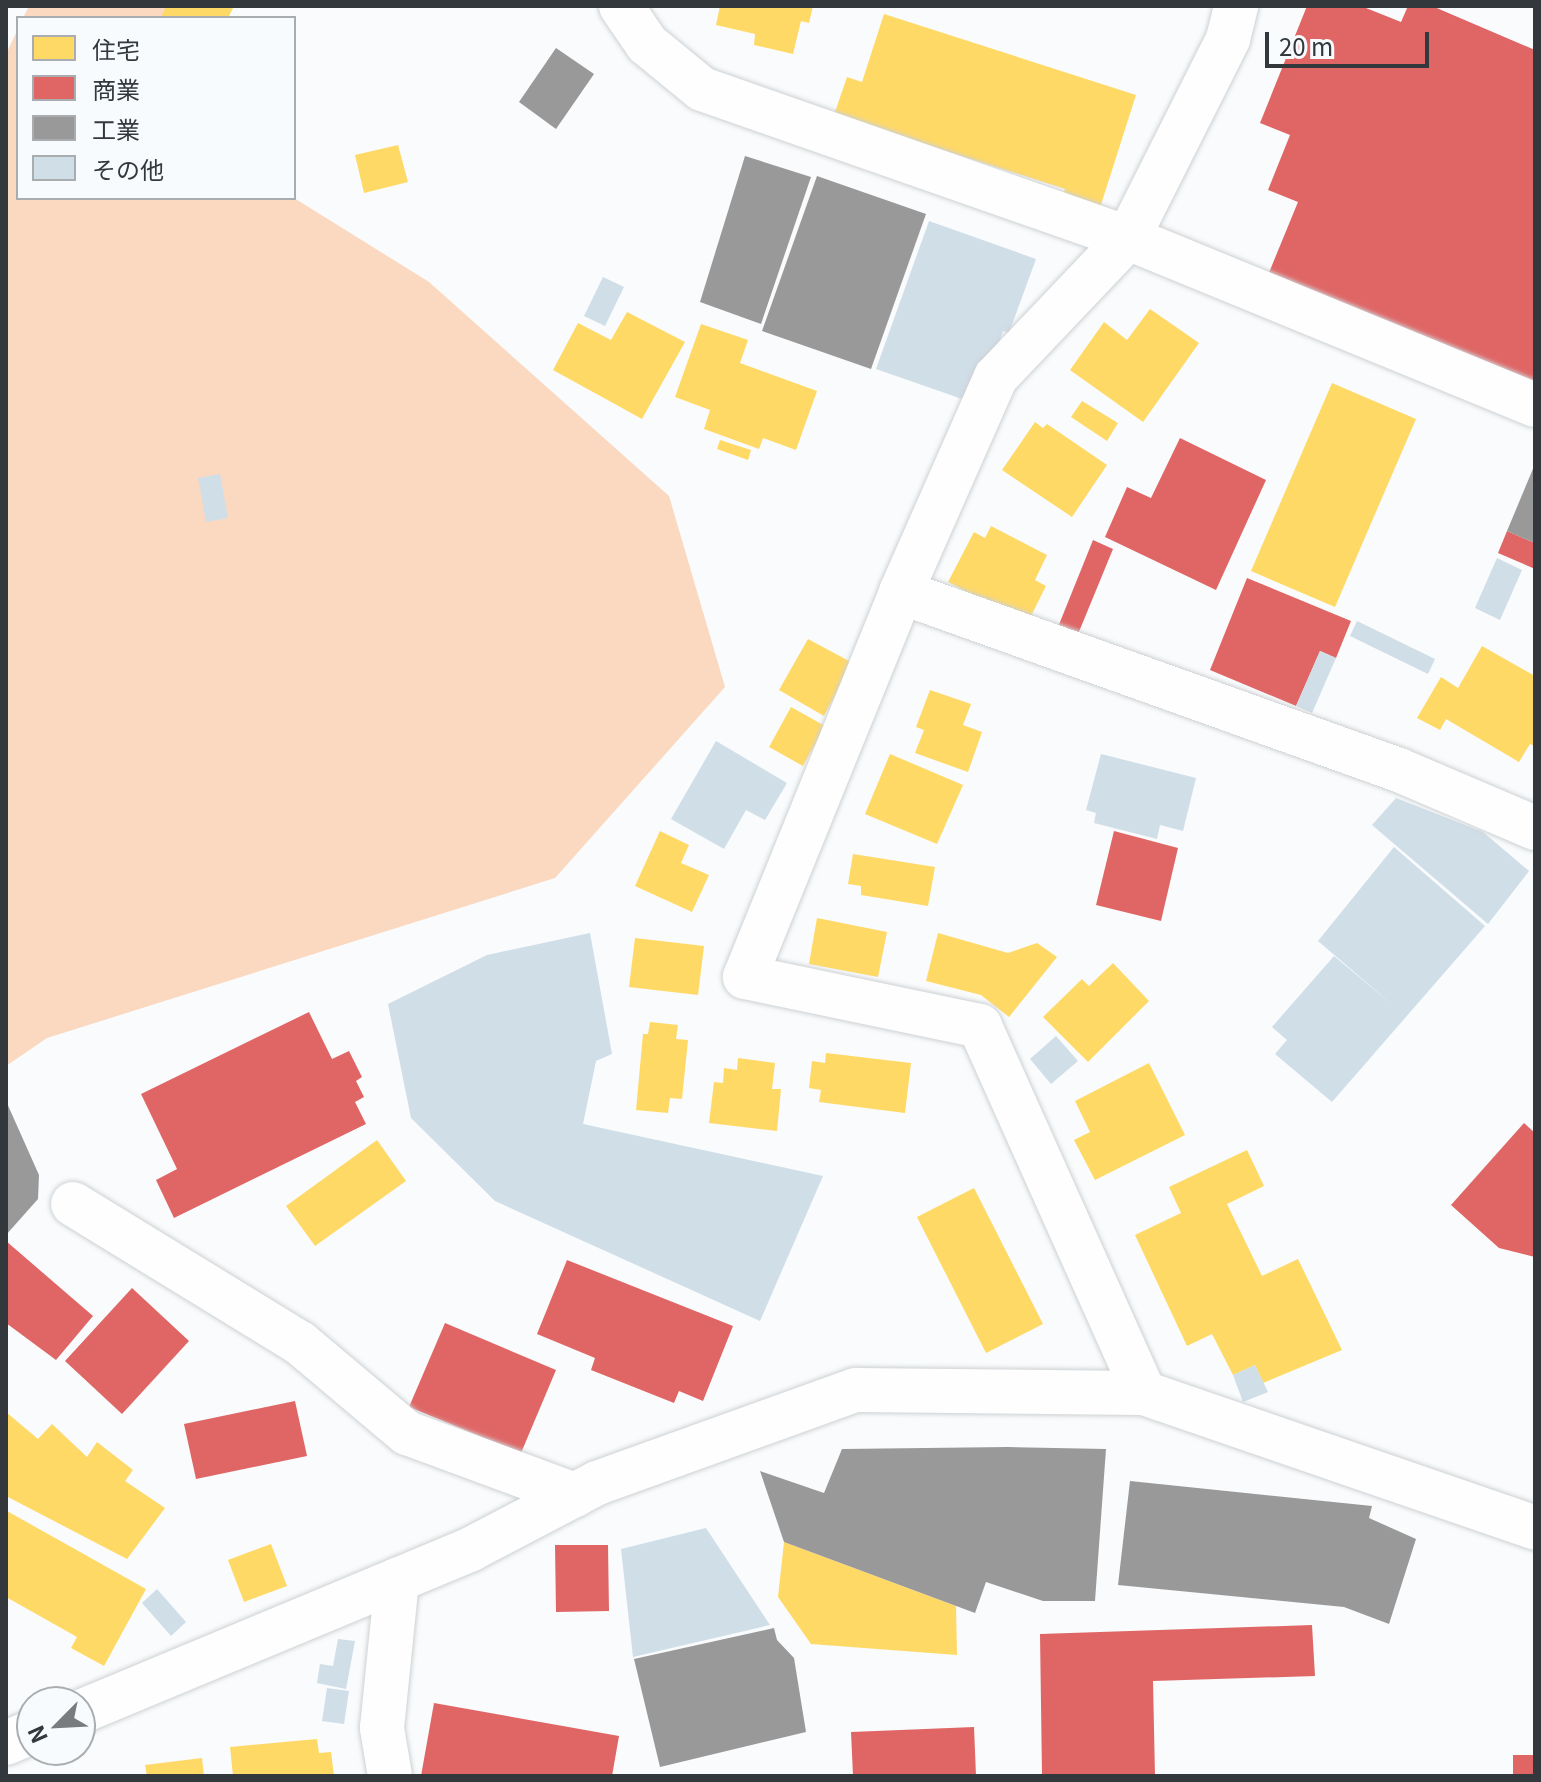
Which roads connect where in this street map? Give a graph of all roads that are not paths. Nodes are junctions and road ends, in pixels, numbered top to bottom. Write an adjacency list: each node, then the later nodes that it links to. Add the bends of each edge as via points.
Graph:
1 (621, 6): 3 (street, via 647,44 702,89)
2 (1236, 6): 3 (street, via 1228,39)
3 (1128, 238): 4 (street); 5 (street, via 996,377)
4 (1535, 405)
5 (901, 592): 6 (street, via 1399,770); 8 (street, via 745,977 980,1026)
6 (1535, 828)
7 (73, 1204): 9 (street, via 300,1343 407,1433)
8 (1144, 1393): 9 (street, via 856,1390); 10 (street)
9 (575, 1495): 11 (street)
10 (1535, 1528)
11 (397, 1580): 12 (street); 13 (street, via 382,1728)
12 (96, 1705)
13 (390, 1776)

